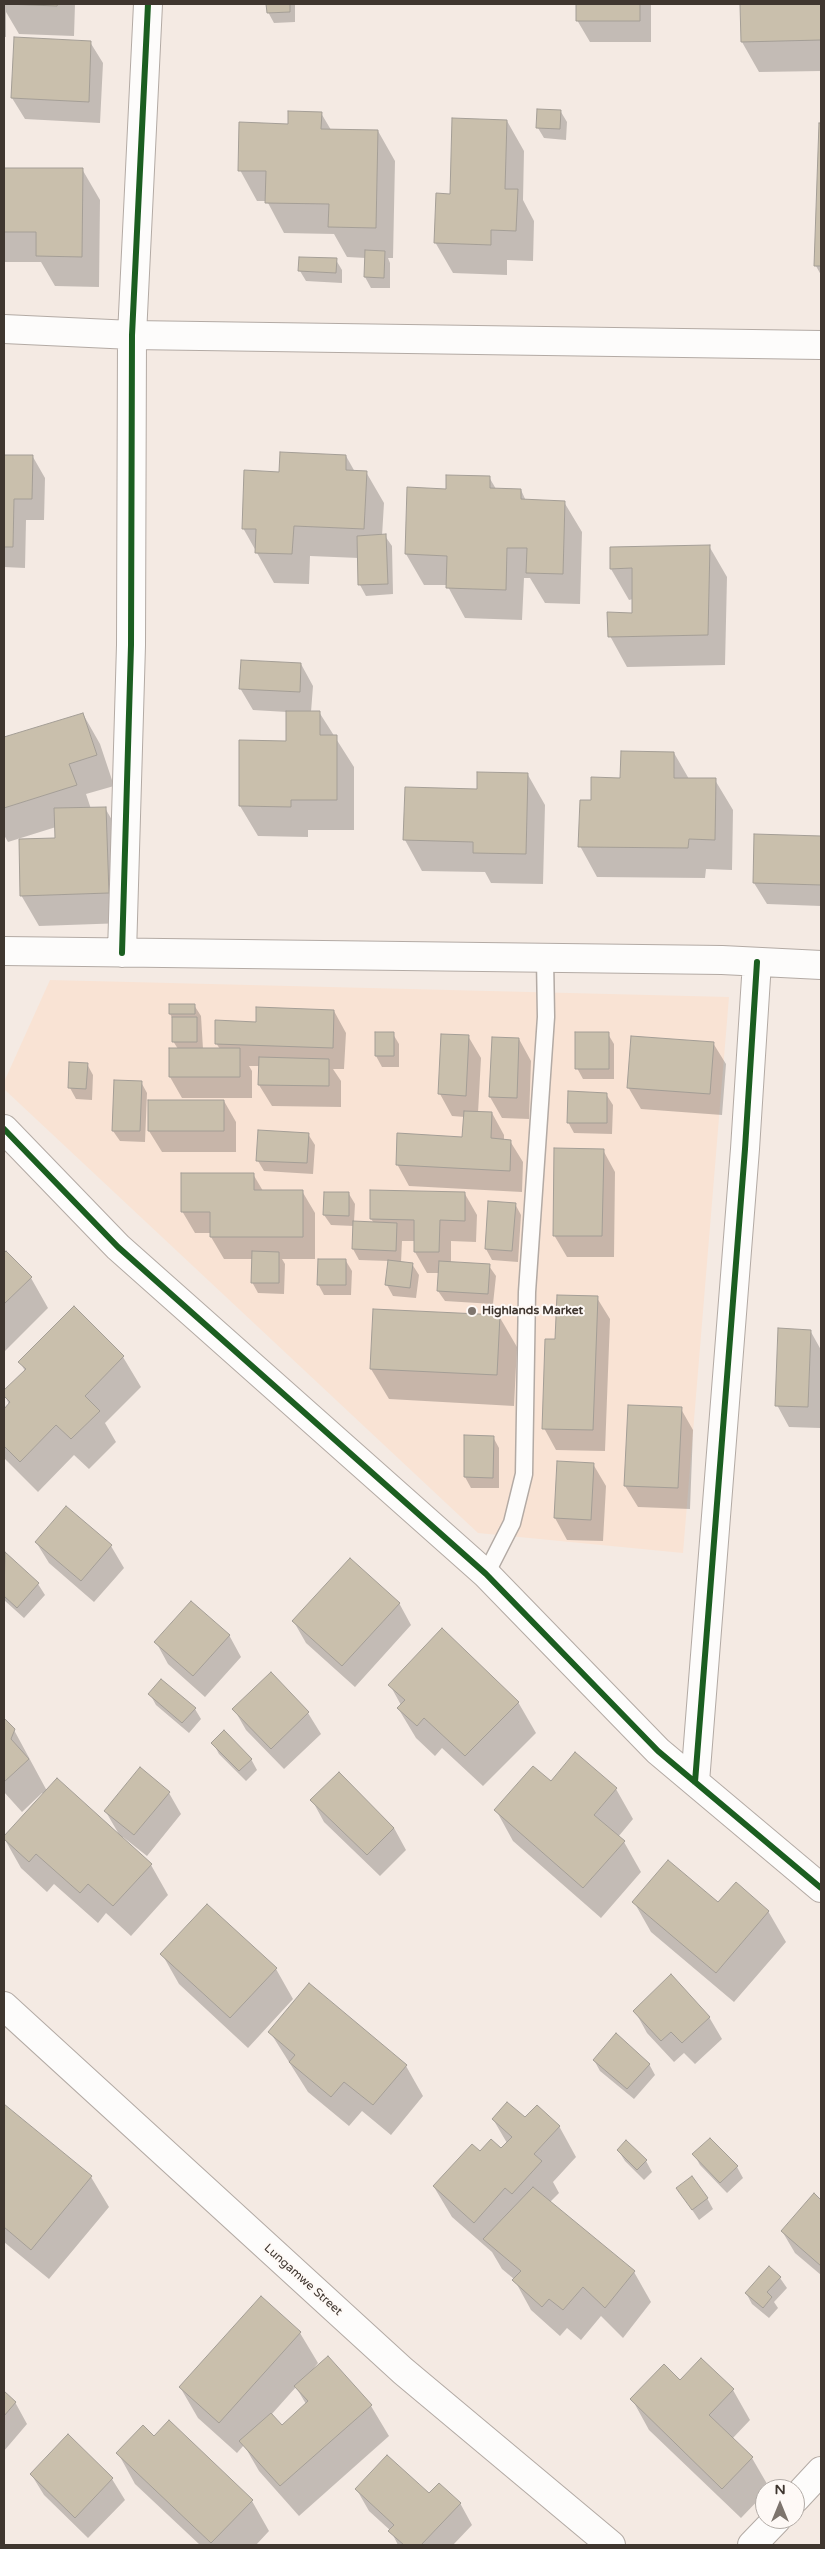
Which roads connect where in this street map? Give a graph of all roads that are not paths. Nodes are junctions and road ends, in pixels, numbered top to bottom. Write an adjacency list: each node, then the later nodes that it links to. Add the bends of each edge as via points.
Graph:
1 (148, 4): 3 (street)
2 (4, 329): 3 (street)
3 (132, 335): 4 (street); 6 (street, via 131,645)
4 (821, 345)
5 (4, 951): 6 (street)
6 (122, 953): 7 (street)
7 (545, 958): 8 (street); 11 (lane, via 546,1017 527,1292 524,1474 512,1523)
8 (757, 962): 9 (street); 12 (street)
9 (821, 965)
10 (4, 1129): 11 (street, via 118,1247)
11 (486, 1574): 12 (street, via 658,1750)
12 (696, 1782): 13 (street)
13 (821, 1888)
14 (4, 2006): 18 (street, Lungamwe Street, via 404,2371)
15 (821, 2471): 16 (street)
16 (805, 2489)
17 (767, 2529): 19 (street)
18 (611, 2545)
19 (752, 2545)

